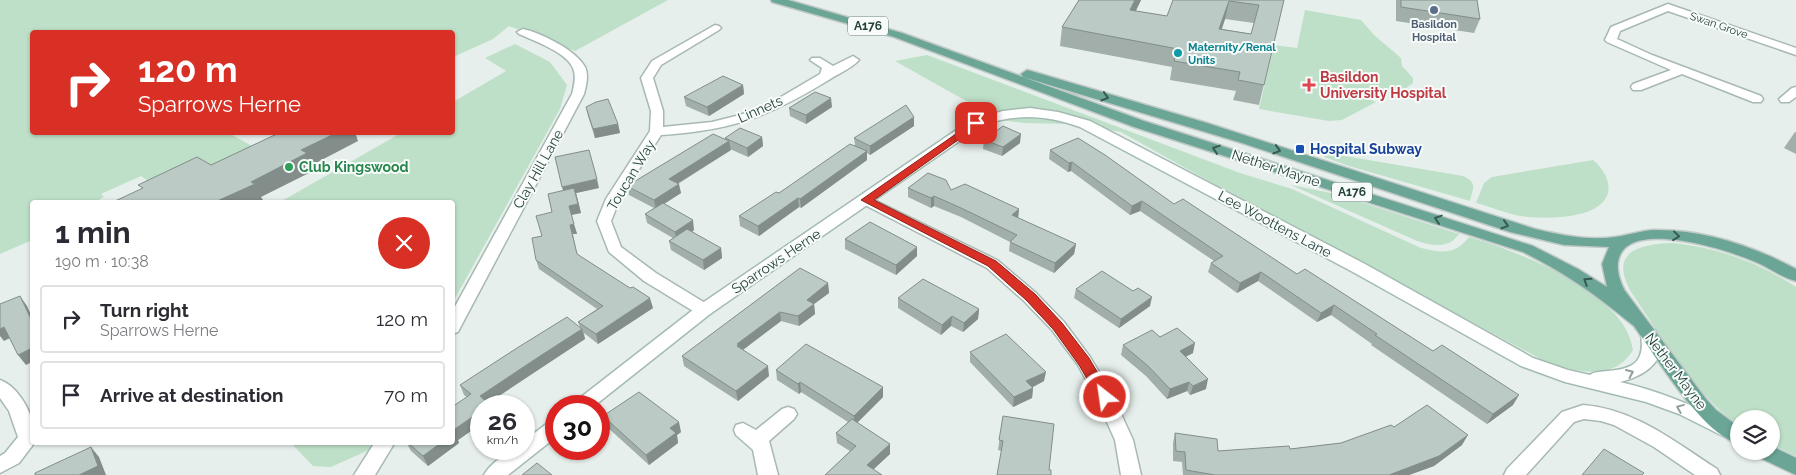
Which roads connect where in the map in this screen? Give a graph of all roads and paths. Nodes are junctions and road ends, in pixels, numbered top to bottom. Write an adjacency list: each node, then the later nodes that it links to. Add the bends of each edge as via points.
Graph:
1 (776, 0): 5 (main road, Nether Mayne / A176, via 864,24)
2 (715, 28): 15 (street, Toucan Way, via 656,63 650,70 647,78 658,111)
3 (523, 32): 20 (street, Clay Hill Lane, via 572,57 581,73 578,94)
4 (1796, 52): 8 (street, Swan Grove, via 1668,7 1615,29 1611,40)
5 (958, 56): 17 (main road, Nether Mayne / A176, one-way to 17, via 1058,83 1520,230 1585,243); 21 (main road, Nether Mayne / A176, one-way to 5, via 1606,294 1528,249 1139,124)
6 (816, 60): 9 (street, via 826,65)
7 (853, 60): 9 (street, Linnets)
8 (1682, 70): 10 (street); 12 (street, Swan Grove)
9 (826, 75): 15 (street, Linnets, via 743,119)
10 (1637, 87)
11 (1796, 91): 13 (street)
12 (1757, 99)
13 (1785, 99)
14 (976, 123): 16 (street, Sparrows Herne); 22 (street, Lee Woottens Lane, via 1020,111 1054,114 1085,124 1334,255 1527,362)
15 (657, 131): 19 (street, Toucan Way, via 614,199 604,221 614,249 650,277)
16 (866, 200): 19 (street, Sparrows Herne); 36 (street, via 992,264 1058,326 1105,397 1124,440)
17 (1627, 239): 18 (main road, Nether Mayne / A176, one-way to 18, via 1674,235 1700,240 1760,258); 21 (main road, Nether Mayne / A176, via 1618,245 1609,267 1618,293)
18 (1796, 276)
19 (704, 310): 24 (street, Sparrows Herne)
20 (455, 322)
21 (1644, 328): 22 (street, Lee Woottens Lane, one-way to 21, via 1607,378 1635,372 1650,359 1652,344); 26 (main road, Nether Mayne / A176, via 1700,404)
22 (1565, 376): 27 (street, Lee Woottens Lane, one-way to 22, via 1685,409 1649,396)
23 (0, 387): 31 (street, via 18,412 28,438 12,458)
24 (596, 395)
25 (788, 414): 35 (street, via 750,435 762,446)
26 (1730, 429)
27 (1730, 432)
28 (545, 436): 34 (street)
29 (384, 445): 33 (street)
30 (1780, 459): 32 (main road)
31 (0, 465)
32 (1796, 467)
33 (364, 475)
34 (494, 475)
35 (768, 475)
36 (1131, 475)
37 (1514, 475): 38 (street, via 1576,412 1607,414 1630,424)
38 (1710, 475)

